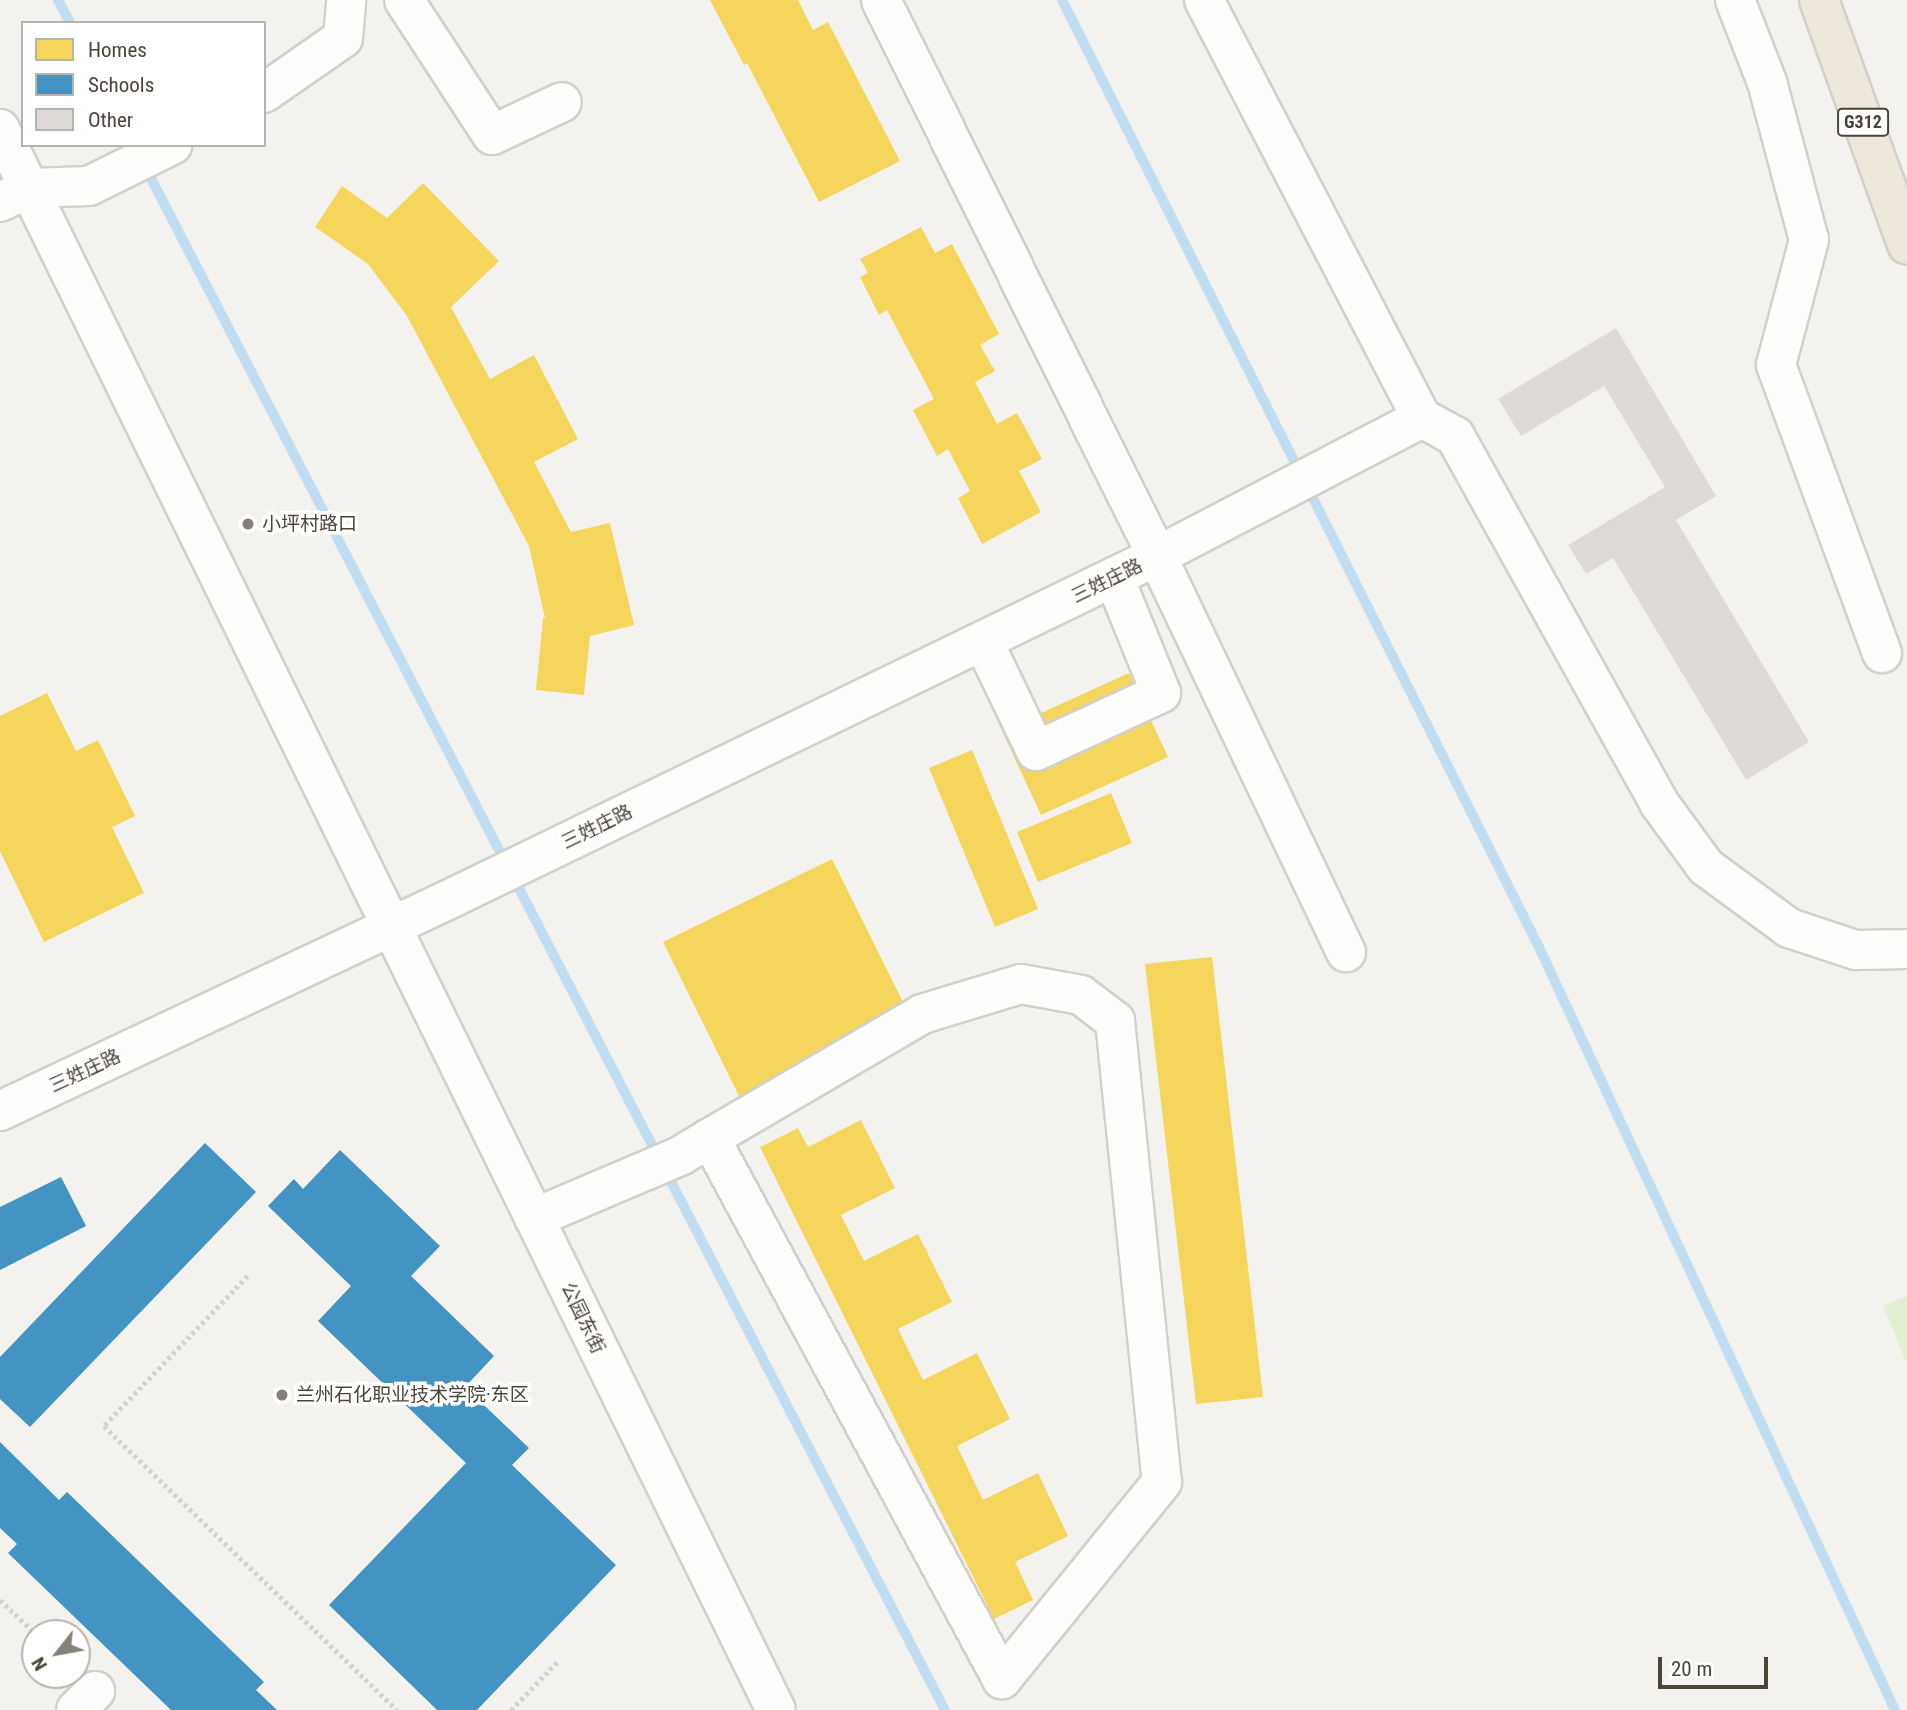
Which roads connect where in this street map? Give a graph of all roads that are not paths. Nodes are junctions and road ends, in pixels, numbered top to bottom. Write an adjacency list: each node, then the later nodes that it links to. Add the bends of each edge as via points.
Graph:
1 (346, 0): 7 (street, via 343,38)
2 (404, 0): 8 (street, via 492,135)
3 (881, 0): 14 (street)
4 (1204, 0): 13 (street)
5 (1735, 0): 17 (street, via 1767,82 1809,240 1776,365)
6 (1819, 0): 12 (highway, G312)
7 (266, 92)
8 (562, 102)
9 (0, 129): 11 (street, 公园东街)
10 (168, 147): 11 (street, via 89,186)
11 (15, 195): 18 (street, 公园东街)
12 (1907, 245)
13 (1407, 426): 14 (street, 三姓庄路); 19 (street, via 1455,436 1658,803 1706,867 1789,928 1856,950)
14 (1157, 556): 15 (street, 三姓庄路); 20 (street)
15 (1114, 577): 16 (street, 三姓庄路); 16 (street, via 1161,693 1036,751)
16 (983, 641): 18 (street, 三姓庄路)
17 (1882, 653)
18 (391, 927): 21 (street, 三姓庄路); 23 (street, 公园东街)
19 (1907, 949)
20 (1346, 952)
21 (0, 1111)
22 (695, 1147): 22 (street, via 922,1014 1021,984 1081,995 1115,1021 1162,1482 1002,1679); 23 (street)
23 (534, 1218): 24 (street, 公园东街)
24 (776, 1710)

